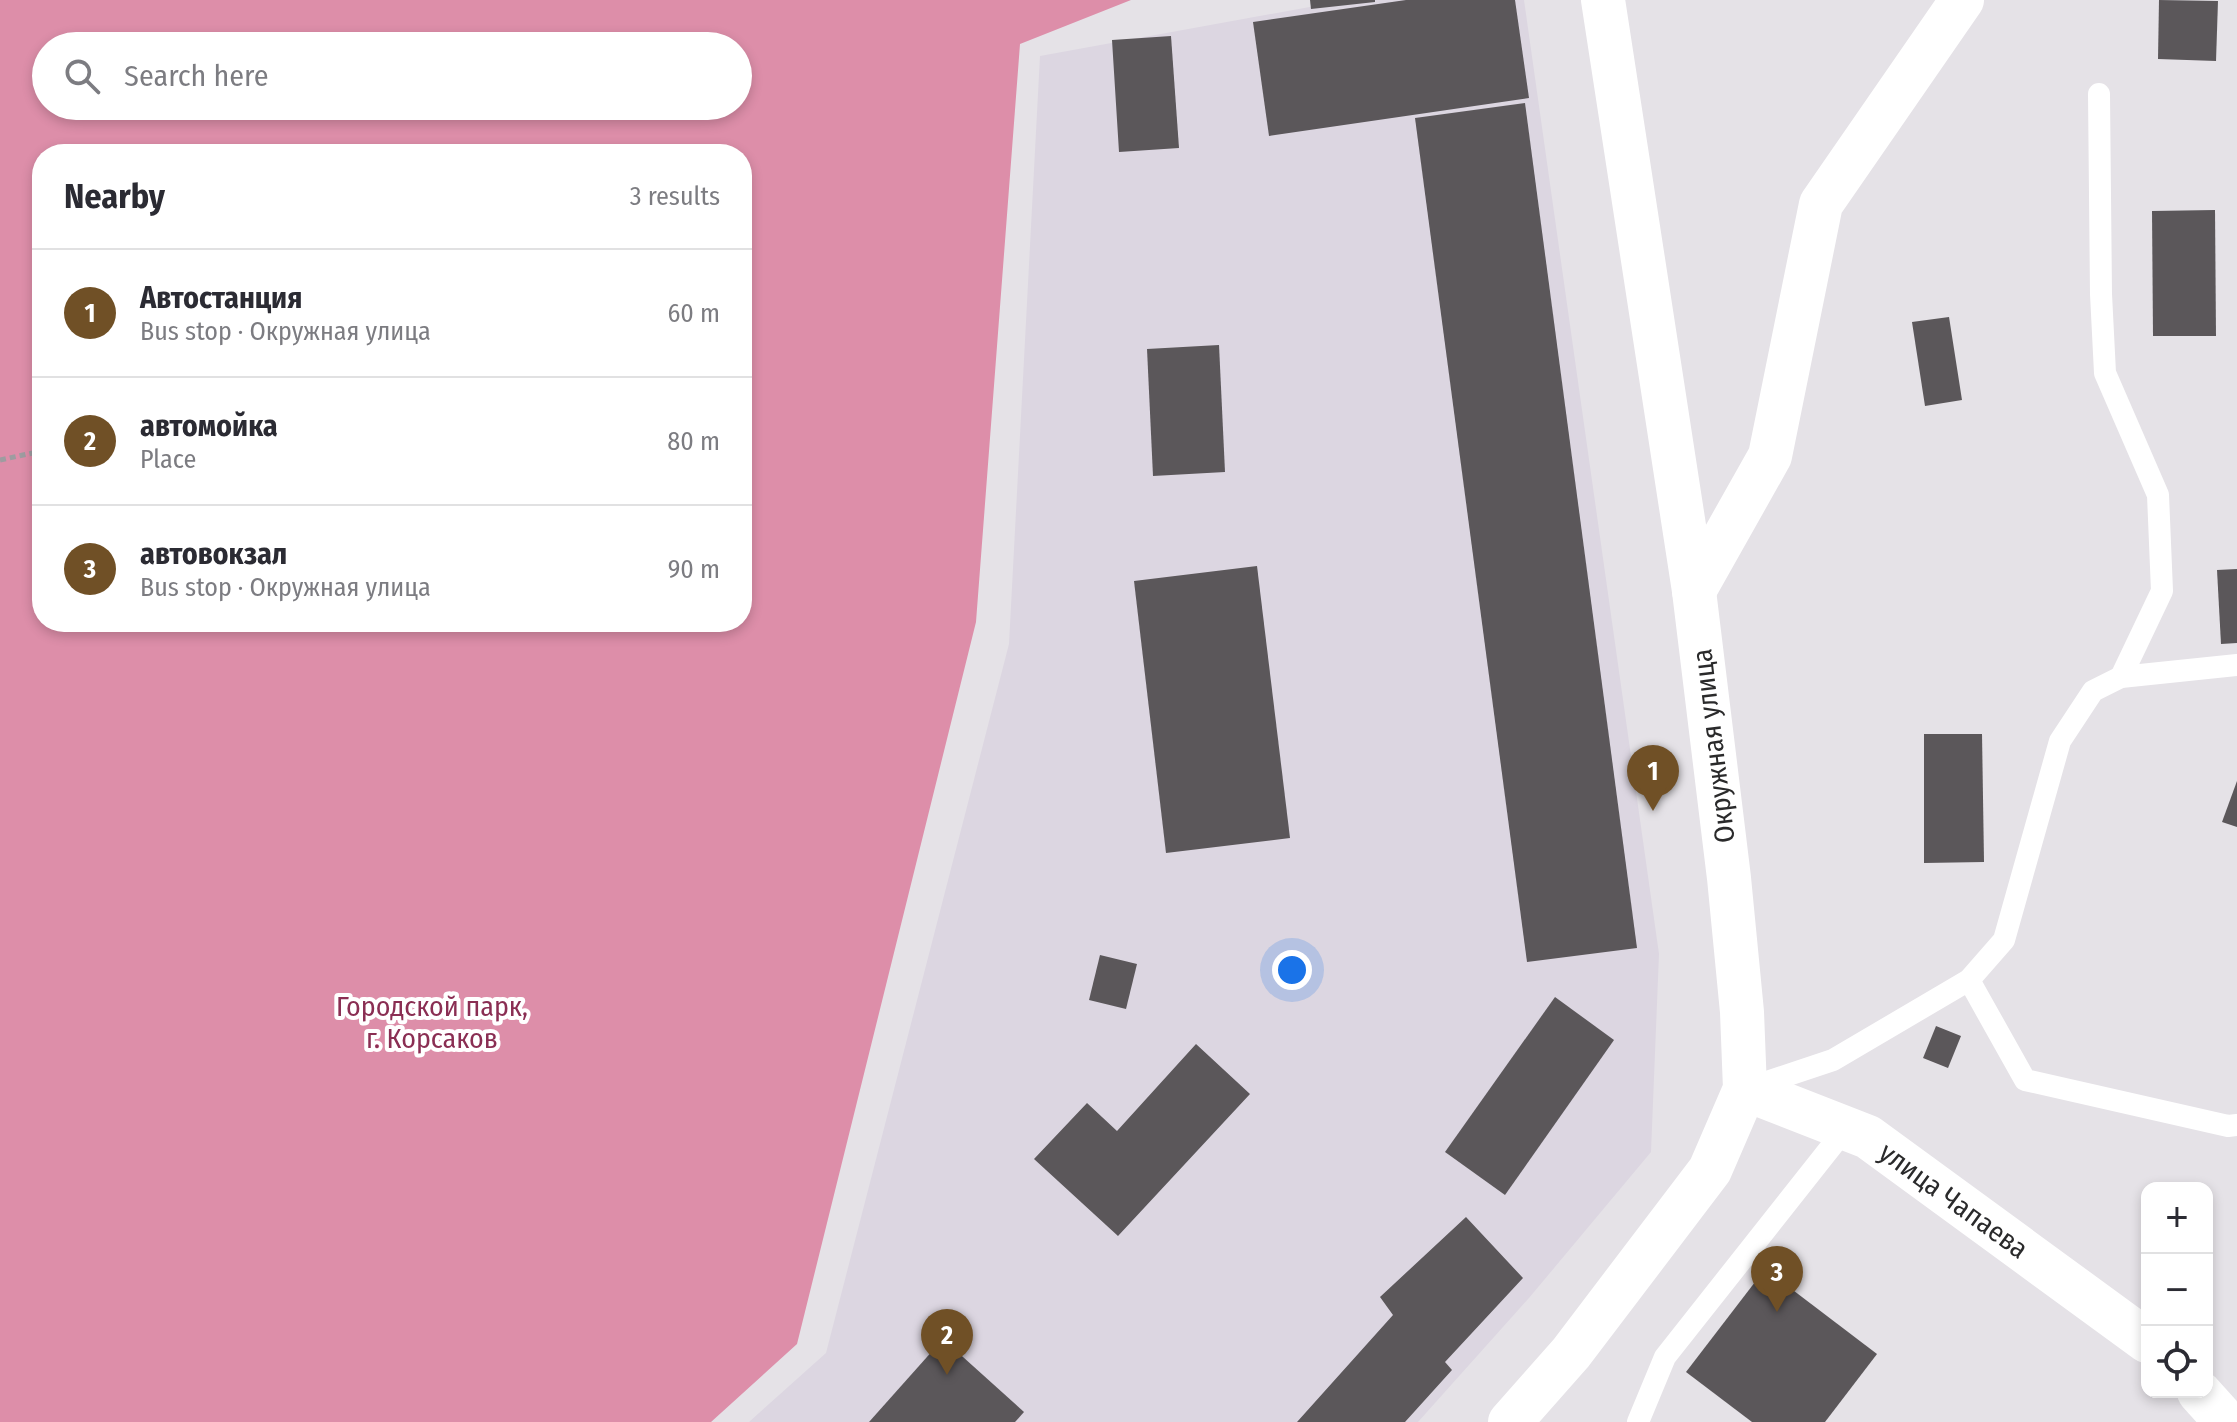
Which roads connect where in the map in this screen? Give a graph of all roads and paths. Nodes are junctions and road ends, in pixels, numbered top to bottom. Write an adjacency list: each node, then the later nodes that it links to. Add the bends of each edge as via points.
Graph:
1 (1603, 0): 6 (main road, Окружная улица)
2 (1962, 0): 6 (main road, via 1821,204 1770,456)
3 (2099, 94): 8 (lane, via 2105,373 2158,495 2161,559 2162,591)
4 (32, 453): 5 (path)
5 (0, 460)
6 (1694, 591): 10 (main road, Окружная улица, via 1729,878)
7 (2237, 665): 8 (lane)
8 (2121, 677): 9 (lane, via 2093,691 2060,741 2004,940)
9 (1969, 980): 10 (lane, via 1833,1060); 11 (lane, via 2025,1080)
10 (1745, 1089): 12 (main road, улица Чапаева); 15 (main road, Окружная улица, via 1710,1170 1571,1353)
11 (2237, 1125)
12 (1846, 1128): 13 (main road, улица Чапаева, via 1868,1137); 16 (lane, via 1665,1357)
13 (2141, 1337)
14 (2204, 1398): 17 (main road)
15 (1510, 1422)
16 (1638, 1422)
17 (2226, 1422)

